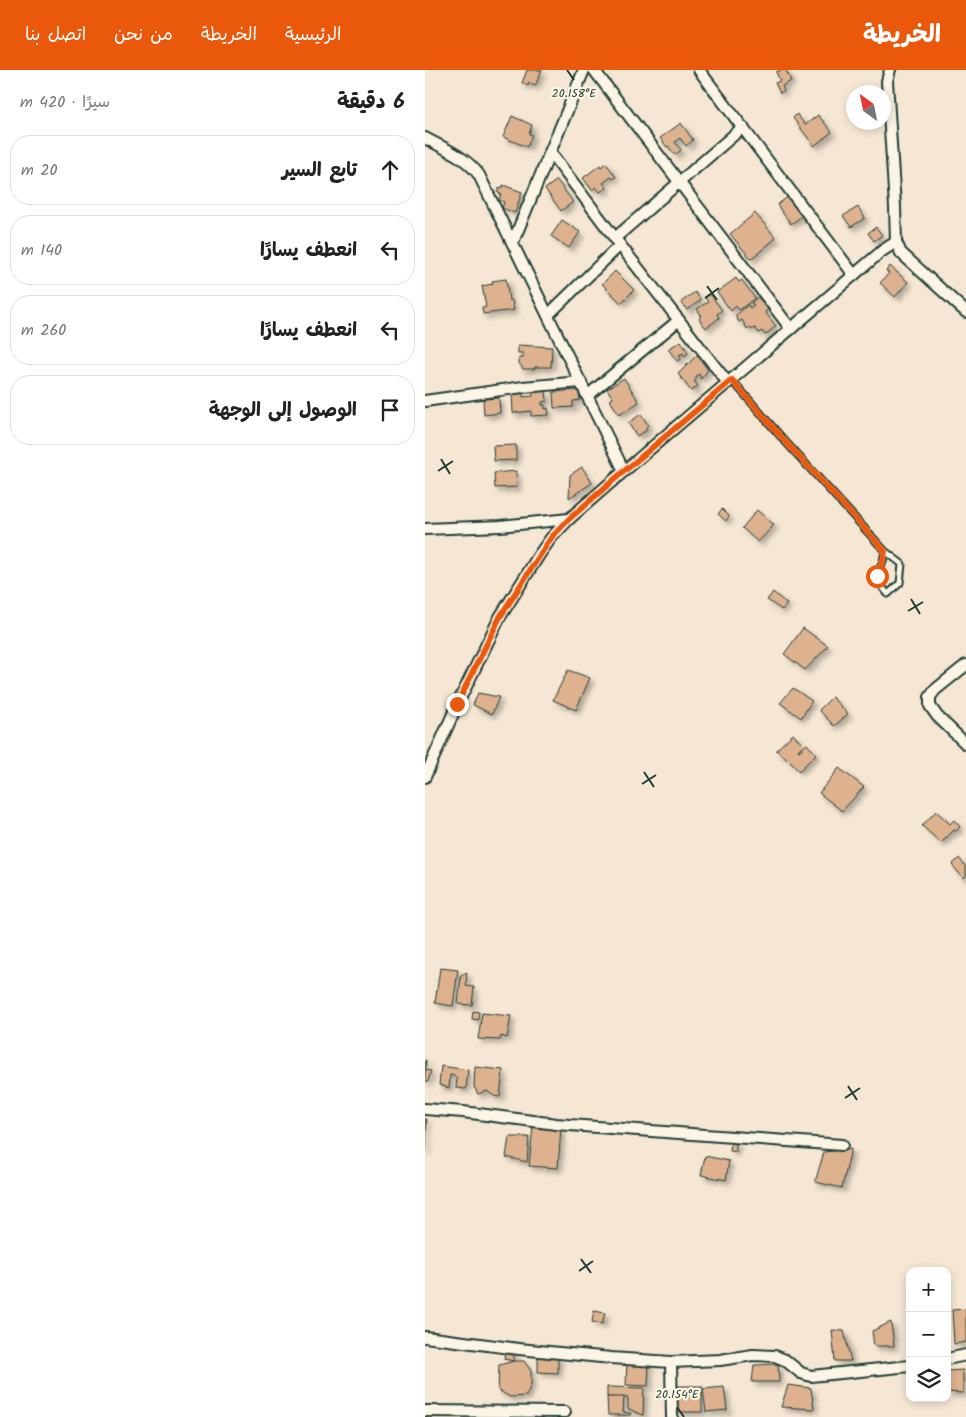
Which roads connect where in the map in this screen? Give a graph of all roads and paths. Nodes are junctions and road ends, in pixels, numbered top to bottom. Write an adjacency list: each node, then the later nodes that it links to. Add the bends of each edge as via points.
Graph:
1 (584, 70): 7 (street)
2 (594, 70): 8 (street)
3 (699, 70): 5 (street)
4 (890, 70): 11 (street, via 887,81)
5 (743, 127): 8 (street); 12 (street)
6 (425, 138): 9 (street, via 473,167)
7 (550, 152): 9 (street); 10 (street)
8 (680, 182): 10 (street); 16 (street)
9 (513, 242): 14 (street)
10 (618, 242): 14 (street); 15 (street)
11 (897, 242): 12 (street); 13 (street, via 901,252)
12 (854, 275): 16 (street)
13 (966, 312)
14 (548, 315): 18 (street)
15 (679, 320): 17 (street); 19 (street)
16 (791, 329): 17 (street)
17 (730, 381): 21 (street); 24 (lane)
18 (581, 382): 19 (street); 20 (street)
19 (587, 396): 21 (street)
20 (425, 401)
21 (625, 471): 22 (street)
22 (569, 519): 23 (street); 27 (street, via 547,544 500,617)
23 (425, 529)
24 (885, 551): 24 (lane, via 902,564 900,583 888,594 877,576)
25 (966, 665): 26 (street, via 930,697 930,706 937,716)
26 (966, 744)
27 (425, 777)
28 (425, 1109): 29 (street, via 556,1124)
29 (842, 1145)
30 (425, 1337): 33 (street)
31 (966, 1355): 32 (street)
32 (951, 1358)
33 (671, 1362): 34 (street, via 775,1356 811,1376); 37 (street)
34 (906, 1366)
35 (425, 1411): 36 (street)
36 (565, 1412)
37 (672, 1417)

